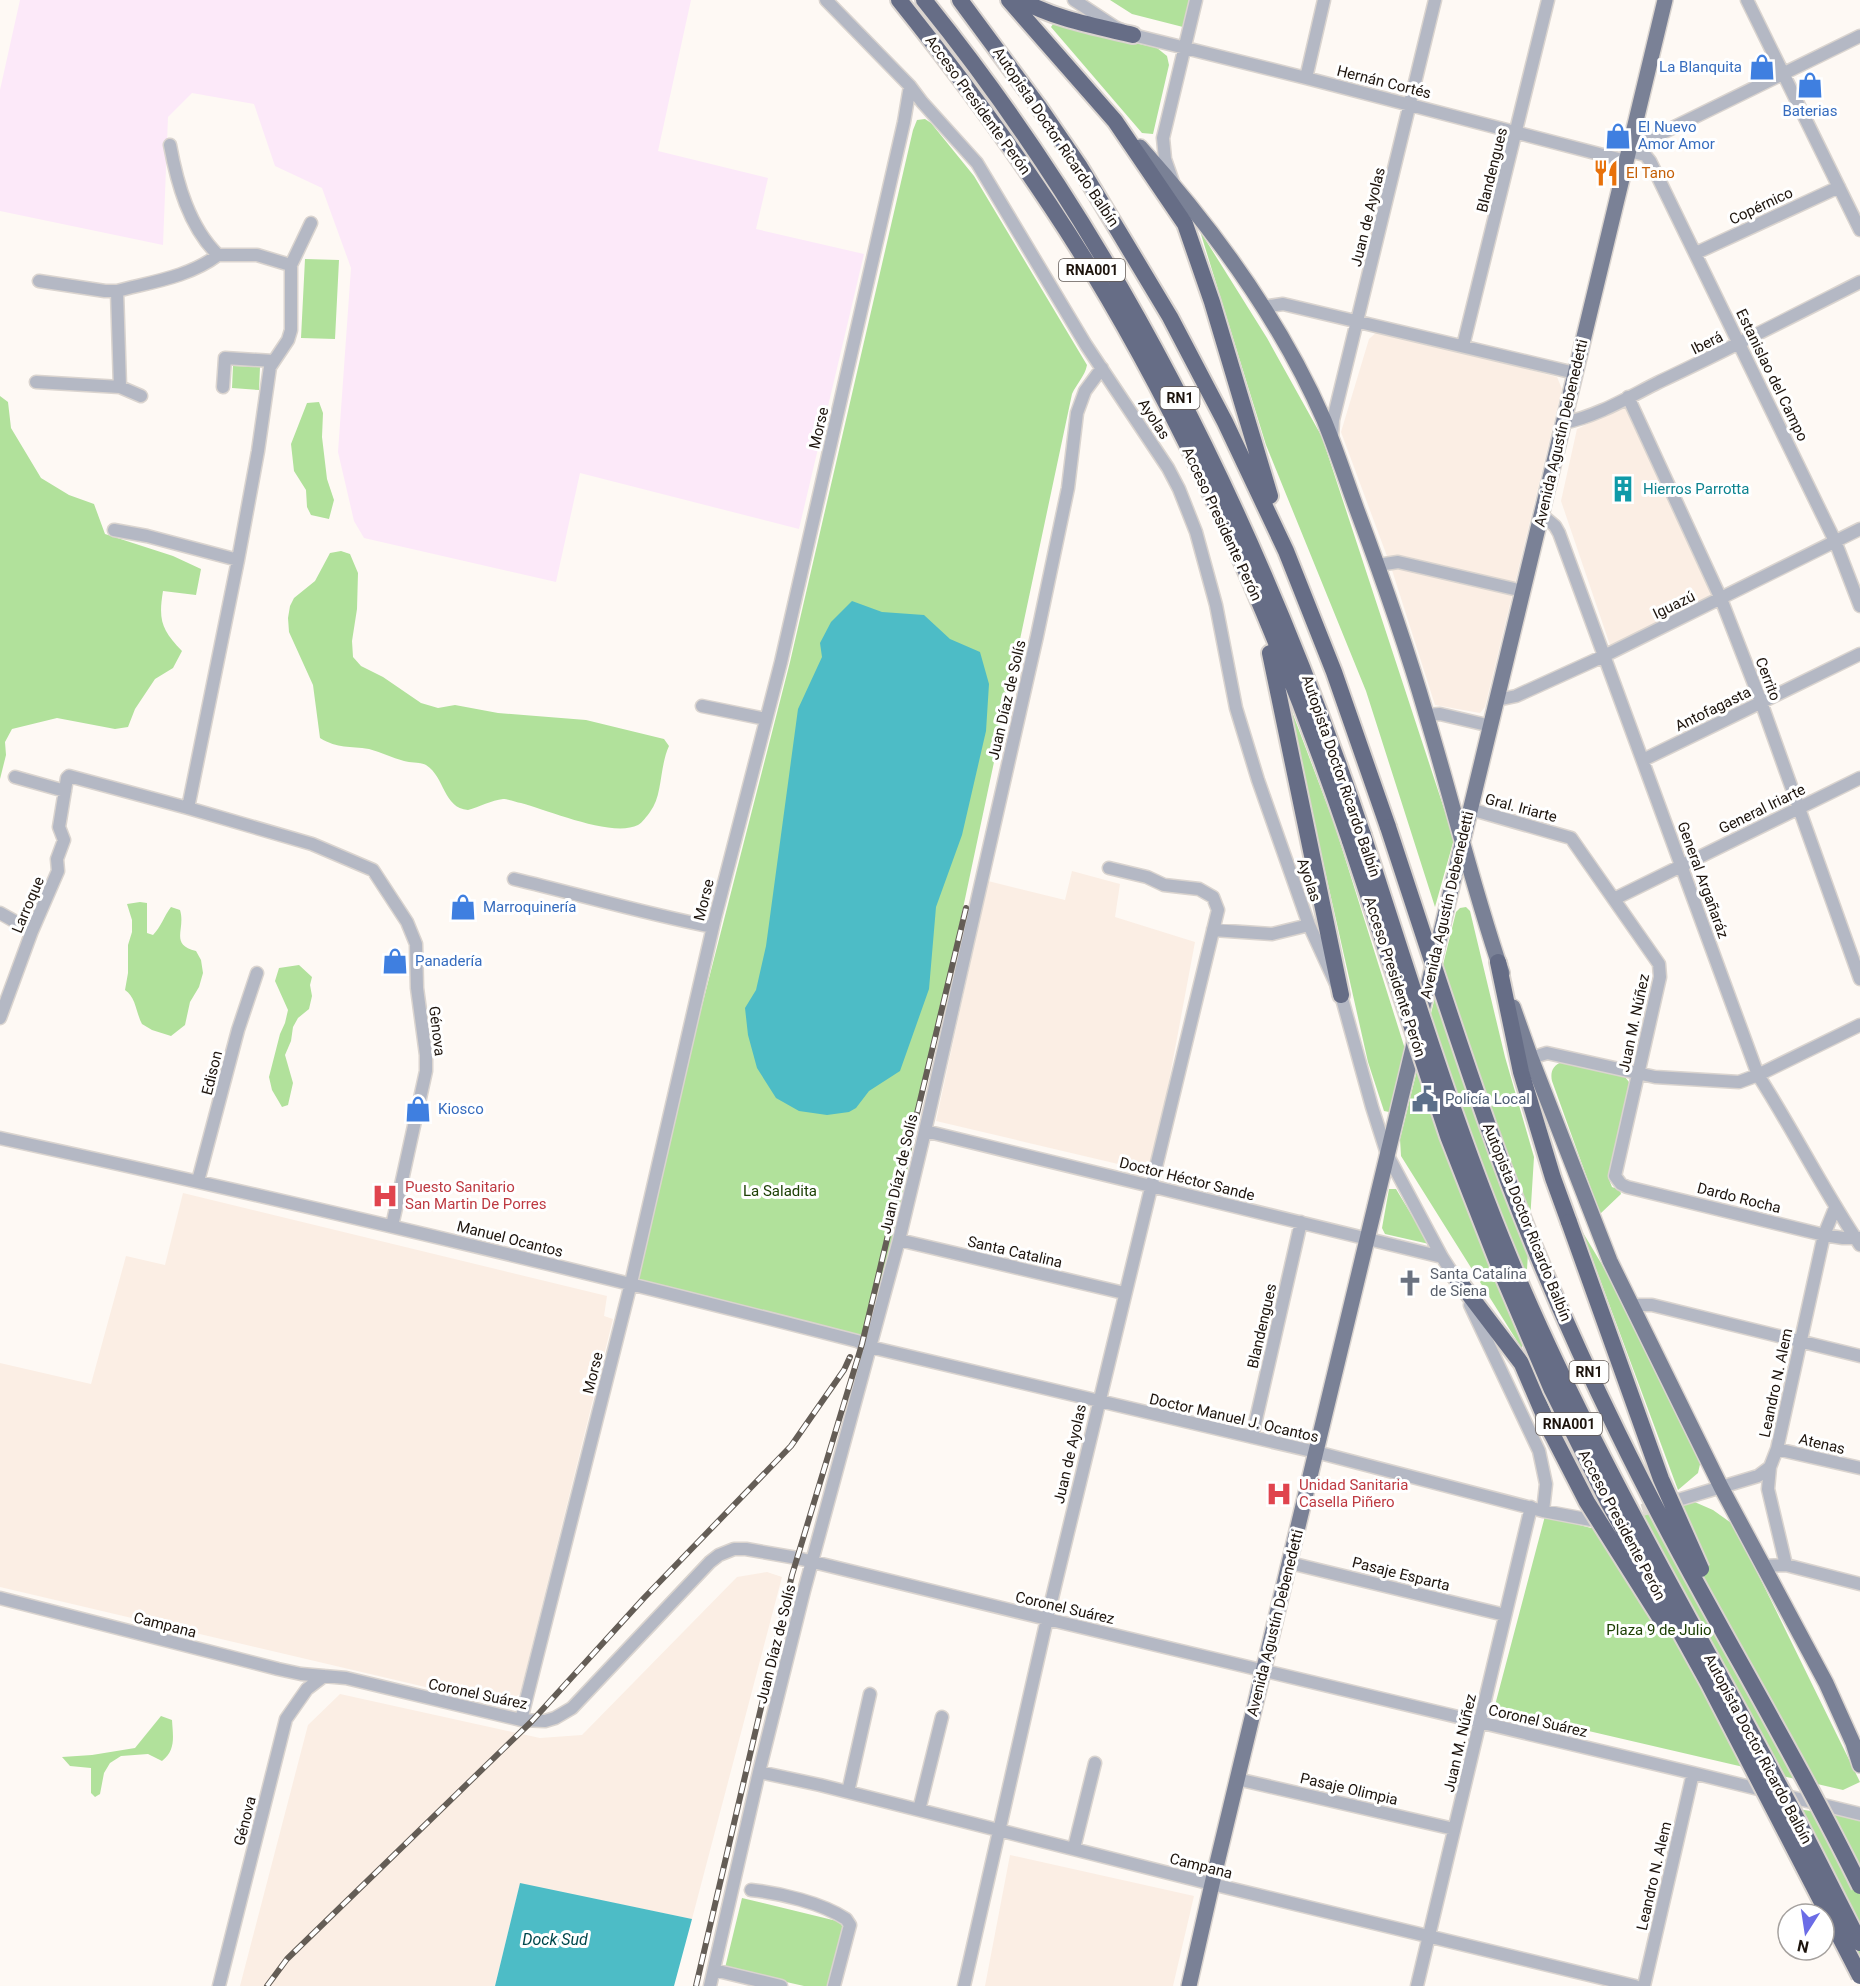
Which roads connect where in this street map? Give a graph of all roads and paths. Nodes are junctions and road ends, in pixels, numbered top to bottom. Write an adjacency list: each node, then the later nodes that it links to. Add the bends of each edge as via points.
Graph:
1 (826, 0): 19 (street, Ayolas)
2 (899, 0): 58 (highway, Acceso Presidente Perón / RNA001, via 1006,140 1091,270 1176,424)
3 (924, 0): 78 (highway, Autopista Doctor Ricardo Balbín / RN1, via 1006,109 1067,201 1167,371 1288,631)
4 (960, 0): 55 (highway, Autopista Doctor Ricardo Balbín / RN1, via 1039,107 1109,213 1225,422)
5 (1009, 0): 21 (highway)
6 (1021, 0): 14 (highway, via 1052,15)
7 (1074, 0): 14 (street, Hernán Cortés)
8 (1196, 0): 16 (street)
9 (1324, 0): 18 (street)
10 (1435, 0): 20 (street, Juan de Ayolas)
11 (1548, 0): 22 (street, Blandengues)
12 (1665, 0): 23 (main road, Avenida Agustín Debenedetti)
13 (1748, 0): 17 (street)
14 (1133, 35): 16 (street, Hernán Cortés)
15 (1860, 36): 17 (street)
16 (1185, 47): 18 (street, Hernán Cortés); 27 (street, via 1163,138 1165,159)
17 (1783, 72): 23 (street, via 1656,136); 28 (street)
18 (1306, 78): 20 (street, Hernán Cortés)
19 (910, 86): 42 (street, Ayolas, via 977,163); 68 (street, Morse)
20 (1411, 104): 22 (street, Hernán Cortés); 38 (street, Juan de Ayolas)
21 (1115, 121): 27 (main road); 55 (highway, via 1185,224)
22 (1517, 132): 25 (street, Hernán Cortés); 40 (street, Blandengues)
23 (1632, 134): 25 (main road, Avenida Agustín Debenedetti)
24 (170, 145): 32 (street, via 175,173 192,217)
25 (1627, 156): 26 (street, Hernán Cortés, via 1645,155); 43 (main road, Avenida Agustín Debenedetti)
26 (1650, 160): 31 (street, Estanislao del Campo)
27 (1175, 186): 37 (main road)
28 (1839, 187): 30 (street); 31 (street, Copérnico)
29 (311, 223): 33 (street)
30 (1860, 230)
31 (1696, 253): 39 (street, Estanislao del Campo)
32 (218, 255): 33 (street, via 257,255); 36 (street, via 187,272)
33 (291, 265): 41 (street, via 291,330)
34 (39, 281): 36 (street)
35 (1860, 282): 39 (street, Iberá)
36 (117, 291): 45 (street)
37 (1263, 307): 38 (street, via 1283,304); 50 (main road)
38 (1358, 321): 40 (street); 50 (street, Juan de Ayolas, via 1333,420)
39 (1740, 344): 48 (street, Iberá); 54 (street, Estanislao del Campo)
40 (1464, 346): 43 (street)
41 (273, 361): 46 (street, via 225,358); 56 (street)
42 (1102, 368): 85 (street, Ayolas, via 1168,468 1196,532 1216,605 1236,708 1257,780); 98 (street, Juan Díaz de Solís, via 1085,391 1077,413 1056,545)
43 (1575, 373): 49 (main road, Avenida Agustín Debenedetti)
44 (36, 382): 45 (street)
45 (120, 387): 47 (street)
46 (223, 387)
47 (141, 396)
48 (1628, 397): 49 (street, Iberá); 60 (street, Cerrito)
49 (1563, 423): 51 (main road, Avenida Agustín Debenedetti)
50 (1332, 441): 57 (main road)
51 (1542, 515): 59 (main road, Avenida Agustín Debenedetti); 63 (street, General Argañaráz, via 1559,533)
52 (1860, 529): 54 (street, Iguazú)
53 (114, 530): 56 (street)
54 (1835, 541): 60 (street, Iguazú); 61 (street, Estanislao del Campo)
55 (1286, 551): 137 (highway, Autopista Doctor Ricardo Balbín / RN1, bridge, via 1334,672 1488,1127 1555,1295 1624,1445)
56 (238, 560): 74 (street)
57 (1378, 565): 59 (street, via 1398,561); 67 (main road)
58 (1243, 566): 78 (highway, Acceso Presidente Perón / RNA001); 92 (highway, via 1276,677)
59 (1524, 591): 64 (main road, Avenida Agustín Debenedetti)
60 (1721, 599): 63 (street, Iguazú); 65 (street, Cerrito)
61 (1860, 606)
62 (1860, 654): 65 (street, Antofagasta)
63 (1604, 656): 64 (street, Iguazú, via 1516,696); 70 (street, General Argañaráz)
64 (1497, 700): 69 (main road, Avenida Agustín Debenedetti)
65 (1761, 702): 70 (street, Antofagasta); 75 (street, Cerrito)
66 (702, 706): 68 (street)
67 (1426, 715): 69 (street, via 1440,714); 79 (main road)
68 (766, 719): 86 (street, Morse)
69 (1491, 726): 76 (main road, Avenida Agustín Debenedetti)
70 (1643, 760): 80 (street, General Argañaráz)
71 (15, 777): 73 (street)
72 (1860, 778): 75 (street, General Iriarte)
73 (65, 791): 74 (street, via 69,776); 88 (street, Larroque, via 59,827 64,840 57,859 58,871)
74 (188, 808): 106 (street, Génova, via 312,844 373,870 407,922 416,944 426,1071)
75 (1798, 808): 80 (street, General Iriarte); 91 (street, Cerrito)
76 (1470, 810): 77 (street, Gral. Iriarte); 79 (main road, Avenida Agustín Debenedetti)
77 (1564, 835): 83 (street, Juan M. Núñez, via 1575,843)
78 (1356, 838): 144 (highway, Acceso Presidente Perón / RNA001, bridge, via 1448,1136 1527,1333 1607,1500); 160 (highway, Autopista Doctor Ricardo Balbín / RN1, bridge, via 1468,1151 1568,1390)
79 (1462, 845): 89 (main road); 100 (main road, Avenida Agustín Debenedetti)
80 (1681, 864): 83 (street, General Iriarte); 97 (street, General Argañaráz)
81 (1109, 868): 87 (street, Juan de Ayolas, via 1207,893 1218,910)
82 (514, 879): 86 (street)
83 (1614, 899): 96 (street, Juan M. Núñez, via 1661,971)
84 (0, 913): 88 (street)
85 (1309, 925): 87 (street, via 1272,934); 92 (street, Ayolas)
86 (713, 927): 113 (street, Morse)
87 (1213, 930): 103 (street, Juan de Ayolas)
88 (32, 931): 93 (street, Larroque)
89 (1498, 962): 95 (main road); 137 (highway, bridge, via 1521,1072 1553,1178 1662,1479)
90 (257, 973): 102 (street, Edison)
91 (1860, 979)
92 (1341, 995): 100 (street, Ayolas)
93 (0, 1018)
94 (1860, 1025): 97 (street)
95 (1531, 1058): 96 (street, via 1547,1053); 115 (main road, via 1596,1226)
96 (1639, 1073): 97 (street, via 1728,1082); 101 (street, Juan M. Núñez)
97 (1758, 1075): 104 (street, General Argañaráz)
98 (925, 1131): 103 (street, Doctor Héctor Sande); 109 (street, Juan Díaz de Solís)
99 (0, 1138): 102 (street, Manuel Ocantos)
100 (1387, 1154): 108 (main road, Avenida Agustín Debenedetti); 111 (street, Ayolas)
101 (1615, 1176): 107 (street, Dardo Rocha, via 1627,1187)
102 (198, 1181): 106 (street, Manuel Ocantos)
103 (1151, 1185): 105 (street, Doctor Héctor Sande); 114 (street, Juan de Ayolas)
104 (1835, 1208): 107 (street, Leandro N. Alem); 110 (street, General Argañaráz)
105 (1300, 1222): 108 (street, Doctor Héctor Sande); 120 (street, Blandengues)
106 (392, 1226): 113 (street, Manuel Ocantos)
107 (1824, 1235): 110 (street, Dardo Rocha); 116 (street, Leandro N. Alem)
108 (1366, 1239): 111 (street, Doctor Héctor Sande); 122 (main road, Avenida Agustín Debenedetti)
109 (899, 1240): 114 (street, Santa Catalina); 117 (street, Juan Díaz de Solís)
110 (1859, 1241)
111 (1442, 1257): 112 (street, Juan M. Núñez)
112 (1455, 1276): 127 (street, Juan M. Núñez, via 1539,1451 1546,1484); 144 (highway, bridge, via 1522,1364 1587,1502)
113 (631, 1283): 117 (street, Manuel Ocantos); 142 (street, Morse)
114 (1124, 1293): 119 (street, Juan de Ayolas)
115 (1632, 1305): 116 (street, via 1652,1305); 125 (main road)
116 (1800, 1341): 118 (street); 121 (street, Leandro N. Alem)
117 (870, 1347): 119 (street, Doctor Manuel J. Ocantos); 129 (street, Juan Díaz de Solís)
118 (1860, 1356)
119 (1098, 1402): 120 (street, Doctor Manuel J. Ocantos); 136 (street, Juan de Ayolas)
120 (1252, 1437): 122 (street, Doctor Manuel J. Ocantos)
121 (1777, 1449): 123 (street, Leandro N. Alem); 124 (street, Atenas)
122 (1316, 1452): 127 (street, Doctor Manuel J. Ocantos); 130 (main road, Avenida Agustín Debenedetti)
123 (1770, 1467): 125 (street, via 1758,1476); 131 (street, Leandro N. Alem, via 1768,1489)
124 (1860, 1468)
125 (1721, 1487): 126 (street); 132 (main road)
126 (1678, 1500)
127 (1537, 1509): 128 (street, Doctor Manuel J. Ocantos); 135 (street, Juan M. Núñez)
128 (1590, 1520)
129 (813, 1561): 136 (street, Coronel Suárez); 142 (street, Coronel Suárez, via 746,1549 719,1555 572,1708 555,1718); 147 (street, Juan Díaz de Solís)
130 (1290, 1563): 135 (street, Pasaje Esparta); 138 (main road, Avenida Agustín Debenedetti)
131 (1786, 1565): 132 (street); 133 (street)
132 (1763, 1566): 146 (main road, via 1826,1683)
133 (1860, 1584)
134 (0, 1598): 139 (street, Campana, via 278,1669)
135 (1505, 1615): 143 (street, Juan M. Núñez)
136 (1047, 1619): 138 (street, Coronel Suárez); 154 (street, Juan de Ayolas)
137 (1739, 1658): 157 (highway, Autopista Doctor Ricardo Balbín / RN1, bridge)
138 (1264, 1670): 143 (street, Coronel Suárez); 149 (main road, Avenida Agustín Debenedetti)
139 (324, 1676): 142 (street, Coronel Suárez); 163 (street, Génova, via 307,1689 286,1719)
140 (870, 1694): 150 (street)
141 (942, 1717): 151 (street)
142 (521, 1720)
143 (1480, 1723): 148 (street, Coronel Suárez); 153 (street, Juan M. Núñez)
144 (1730, 1724): 162 (highway, Acceso Presidente Perón / RNA001, bridge)
145 (1095, 1763): 155 (street)
146 (1860, 1766)
147 (759, 1772): 150 (street, Campana); 161 (street, Juan Díaz de Solís)
148 (1694, 1773): 152 (street, Coronel Suárez); 171 (street, Leandro N. Alem)
149 (1237, 1779): 153 (street, Pasaje Olimpia); 156 (main road, Avenida Agustín Debenedetti)
150 (848, 1792): 151 (street, Campana)
151 (920, 1810): 154 (street, Campana)
152 (1860, 1814)
153 (1454, 1829): 159 (street, Juan M. Núñez)
154 (998, 1830): 155 (street, Campana); 167 (street, Juan de Ayolas)
155 (1074, 1848): 156 (street, Campana)
156 (1212, 1884): 159 (street, Campana); 168 (main road, Avenida Agustín Debenedetti)
157 (1860, 1886)
158 (751, 1890): 166 (street, via 800,1900 846,1919 850,1925)
159 (1428, 1937): 169 (street, Juan M. Núñez); 170 (street, Campana)
160 (1860, 1943)
161 (714, 1970): 164 (street, Juan Díaz de Solís); 165 (street)
162 (1860, 1976)
163 (219, 1986)
164 (710, 1986)
165 (781, 1986)
166 (834, 1986)
167 (964, 1986)
168 (1189, 1986)
169 (1418, 1986)
170 (1635, 1986)
171 (1644, 1986)

